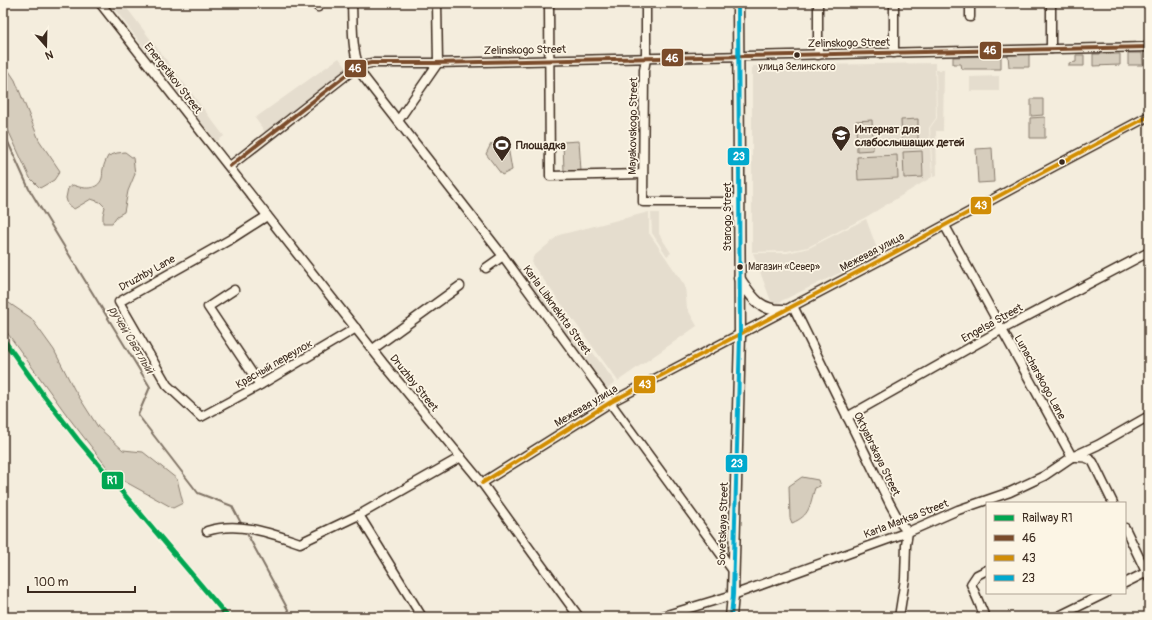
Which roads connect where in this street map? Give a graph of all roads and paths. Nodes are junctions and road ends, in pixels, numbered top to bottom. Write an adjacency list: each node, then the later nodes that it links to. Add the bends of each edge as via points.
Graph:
1 (100, 3): 23 (street, Energetikov Street)
2 (352, 3): 20 (street, via 353,38)
3 (437, 3): 19 (street)
4 (549, 3): 18 (street)
5 (646, 3): 17 (street, Mayakovskogo Street)
6 (738, 3): 16 (street, Starogo Street)
7 (818, 3): 15 (street)
8 (894, 3): 14 (street)
9 (970, 3): 11 (street)
10 (1051, 3): 13 (street)
11 (970, 17)
12 (1149, 47): 13 (street, Zelinskogo Street)
13 (1051, 49): 14 (street, Zelinskogo Street)
14 (894, 53): 15 (street, Zelinskogo Street)
15 (818, 55): 16 (street, Zelinskogo Street)
16 (738, 57): 17 (street, Zelinskogo Street); 25 (street, Starogo Street)
17 (646, 59): 18 (street, Zelinskogo Street); 24 (street, Mayakovskogo Street)
18 (550, 61): 19 (street, Zelinskogo Street); 24 (street, via 550,176)
19 (438, 63): 20 (street, Zelinskogo Street, via 376,63); 22 (street)
20 (358, 66): 22 (street, Karla Libknekhta Street); 23 (street)
21 (1149, 116): 27 (street, Межевая улица)
22 (398, 121): 29 (street, Karla Libknekhta Street)
23 (230, 166): 26 (street, Druzhby Street)
24 (643, 174): 25 (street, Mayakovskogo Street, via 643,202)
25 (739, 202): 31 (street, Starogo Street)
26 (267, 216): 36 (street, Druzhby Street); 43 (street, Druzhby Lane, via 118,302 167,385)
27 (945, 226): 34 (street, Межевая улица); 37 (street, Lunacharskogo Lane)
28 (1149, 252): 37 (street, Engelsa Street)
29 (504, 256): 30 (street); 41 (street, Karla Libknekhta Street)
30 (486, 268)
31 (740, 278): 35 (street, via 764,308 773,311); 38 (street, Starogo Street)
32 (460, 286): 39 (street)
33 (234, 290): 40 (street, via 208,307)
34 (793, 306): 35 (street, Межевая улица); 44 (street, Oktyabrskaya Street)
35 (784, 310): 38 (street, Межевая улица)
36 (356, 328): 39 (street, Druzhby Street); 40 (street, Красный переулок)
37 (1002, 330): 44 (street, Engelsa Street); 47 (street, Lunacharskogo Lane)
38 (740, 335): 41 (street, Межевая улица); 56 (street, Sovetskaya Street)
39 (373, 349): 46 (street, Druzhby Street)
40 (260, 385): 43 (street, Красный переулок)
41 (611, 402): 49 (street, Межевая улица); 56 (street, Karla Libknekhta Street)
42 (1149, 416): 45 (street, Karla Marksa Street)
43 (201, 417)
44 (847, 417): 54 (street, Oktyabrskaya Street, via 890,504)
45 (1098, 446): 47 (street, Karla Marksa Street); 48 (street, via 1094,452)
46 (461, 457): 49 (street, Druzhby Street); 51 (street)
47 (1072, 457): 48 (street, via 1084,457); 54 (street, Karla Marksa Street, via 1044,476 1010,492 958,510)
48 (1093, 462): 50 (street)
49 (482, 483): 62 (street, Druzhby Street)
50 (1113, 502)
51 (359, 515): 53 (street, via 300,543 238,527 219,527); 61 (street)
52 (1126, 530): 57 (street)
53 (207, 531)
54 (908, 532): 60 (street, Karla Marksa Street); 65 (street)
55 (986, 570): 66 (street, via 976,575 971,584)
56 (734, 572): 60 (street, Sovetskaya Street)
57 (1148, 574): 58 (street)
58 (1126, 583)
59 (1104, 594): 67 (street)
60 (733, 595): 63 (street, Karla Marksa Street); 64 (street, Sovetskaya Street)
61 (422, 617)
62 (578, 617)
63 (660, 617)
64 (731, 617)
65 (899, 617)
66 (985, 617)
67 (1057, 617)

